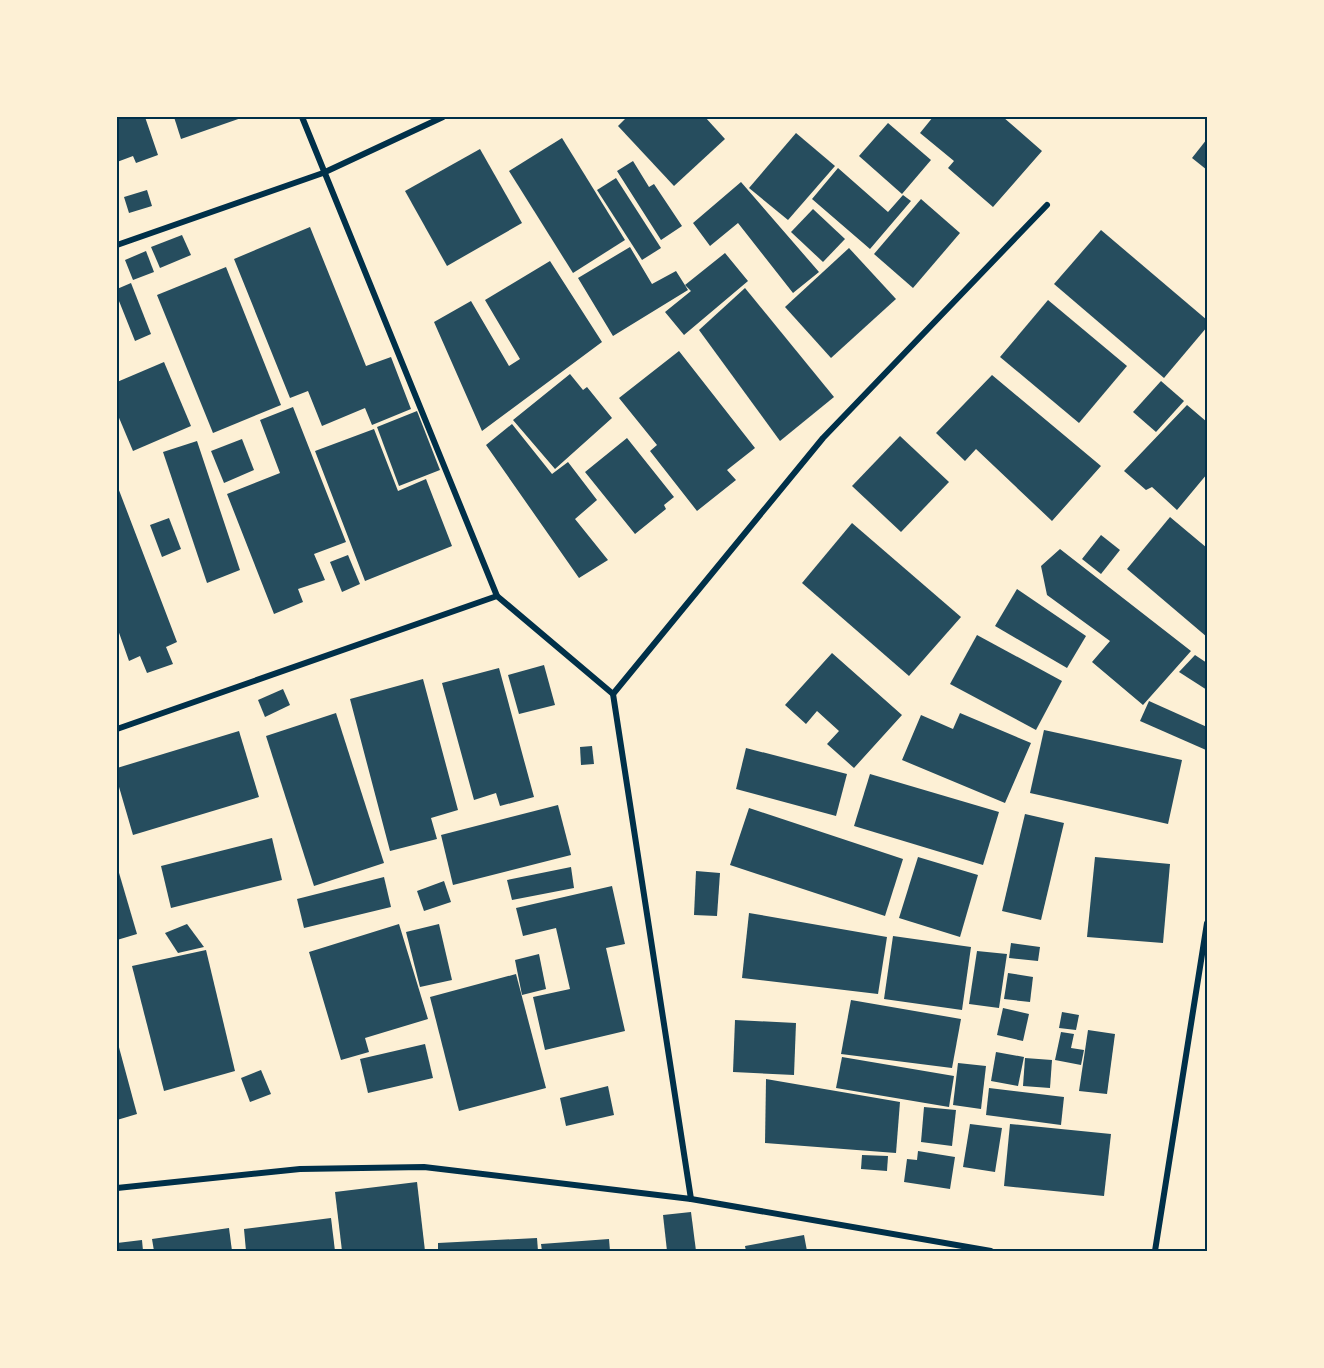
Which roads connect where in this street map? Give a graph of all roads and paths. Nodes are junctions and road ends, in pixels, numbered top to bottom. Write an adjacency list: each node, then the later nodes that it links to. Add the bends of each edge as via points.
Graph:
1 (302, 117): 3 (street)
2 (443, 117): 3 (street)
3 (323, 173): 5 (street); 6 (street)
4 (1047, 205): 7 (street, via 823,438)
5 (117, 245)
6 (497, 596): 7 (street); 8 (street)
7 (614, 694): 11 (street)
8 (117, 729)
9 (1207, 923): 13 (street)
10 (117, 1188): 11 (street, via 300,1169 424,1167)
11 (691, 1199): 12 (street)
12 (991, 1251)
13 (1155, 1251)

